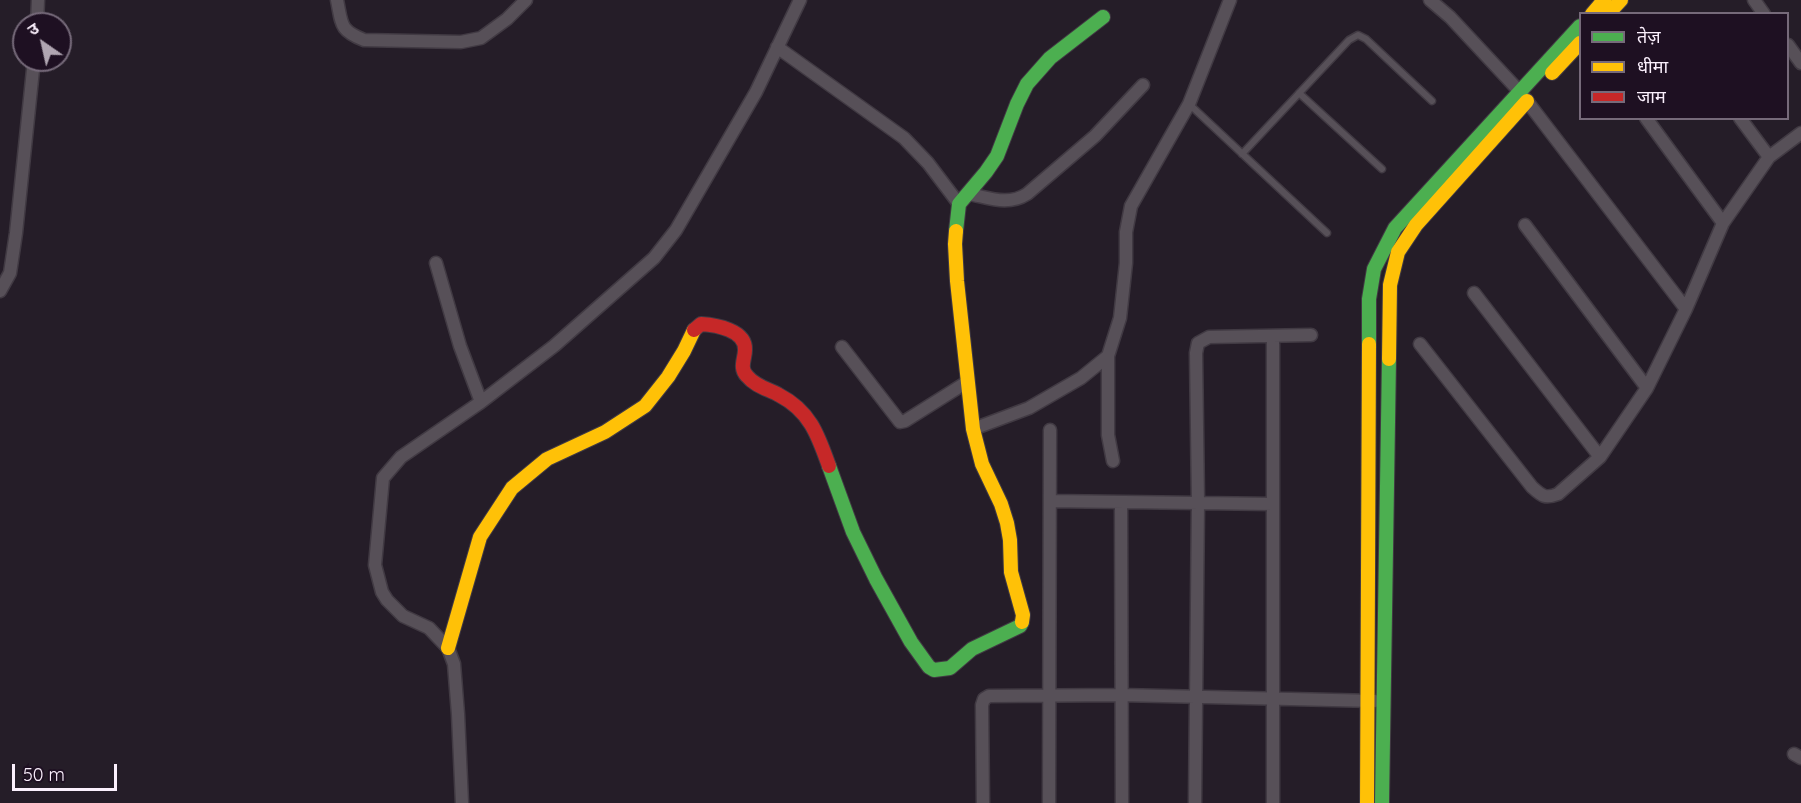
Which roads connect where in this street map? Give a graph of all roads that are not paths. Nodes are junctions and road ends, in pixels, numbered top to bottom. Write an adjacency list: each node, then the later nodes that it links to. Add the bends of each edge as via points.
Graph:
1 (337, 0): 2 (street, via 341,24 349,34 364,40 461,42 481,38 494,30)
2 (526, 0)
3 (800, 0): 14 (street)
4 (1230, 0): 21 (street)
5 (1430, 0): 19 (street)
6 (1604, 0): 8 (street)
7 (1621, 0): 9 (street)
8 (1594, 12)
9 (1610, 12)
10 (1103, 17): 28 (street, via 1050,58 1027,84 997,156)
11 (1579, 28): 19 (street)
12 (1579, 45): 19 (street)
13 (1789, 46): 15 (street)
14 (777, 47): 29 (street, via 904,138); 44 (street, via 756,92 676,230 654,258 554,346)
15 (1801, 63)
16 (33, 72): 34 (street, via 16,233 10,273)
17 (1143, 85): 28 (street, via 1095,136 1018,200)
18 (1299, 93): 20 (lane, via 1358,35); 25 (lane); 27 (lane)
19 (1523, 97): 36 (street); 58 (street, via 1438,179 1395,228 1374,269 1369,299); 59 (street, via 1416,225 1398,252 1390,285)
20 (1432, 101)
21 (1189, 104): 25 (lane); 41 (street, via 1131,206 1120,318)
22 (1647, 120): 30 (street)
23 (1741, 120): 26 (street)
24 (1801, 133): 26 (street)
25 (1242, 154): 32 (lane)
26 (1769, 157): 30 (street)
27 (1382, 169)
28 (969, 194): 29 (street)
29 (959, 204): 42 (street, via 955,244)
30 (1723, 223): 36 (street)
31 (1525, 225): 43 (street)
32 (1327, 233)
33 (436, 263): 44 (street, via 460,346)
34 (0, 291)
35 (1474, 293): 47 (street)
36 (1686, 309): 43 (street)
37 (1311, 335): 38 (street)
38 (1273, 336): 51 (street, via 1209,337 1198,344); 52 (street)
39 (1420, 344): 47 (street, via 1541,495 1558,494)
40 (842, 347): 42 (street, via 900,422)
41 (1108, 356): 45 (street, via 1039,403); 48 (street, via 1108,435)
42 (967, 382): 45 (street)
43 (1647, 388): 47 (street)
44 (482, 402): 53 (street, via 401,457 383,478 375,565 382,592 403,616 429,628)
45 (973, 429): 53 (street, via 982,464 1007,523 1011,572 1023,620 1020,626 972,649 950,668 929,667 911,642 853,532 809,418 745,374 743,338 705,324 696,327 668,377 645,406 605,432 547,459 512,488 480,537)
46 (1050, 430): 49 (street)
47 (1600, 457)
48 (1113, 461)
49 (1050, 501): 50 (street); 55 (street)
50 (1121, 502): 51 (street); 54 (street)
51 (1198, 502): 52 (street); 56 (street)
52 (1273, 504): 57 (street)
53 (448, 648): 60 (street, via 454,664 458,704)
54 (1121, 695): 55 (street); 56 (street); 63 (street)
55 (1049, 696): 61 (street, via 996,695 984,699); 62 (street)
56 (1195, 697): 57 (street); 64 (street)
57 (1273, 699): 58 (street); 65 (street)
58 (1368, 701): 59 (street); 66 (street)
59 (1383, 701): 67 (street)
60 (462, 803)
61 (982, 803)
62 (1049, 803)
63 (1122, 803)
64 (1195, 803)
65 (1274, 803)
66 (1367, 803)
67 (1382, 803)

